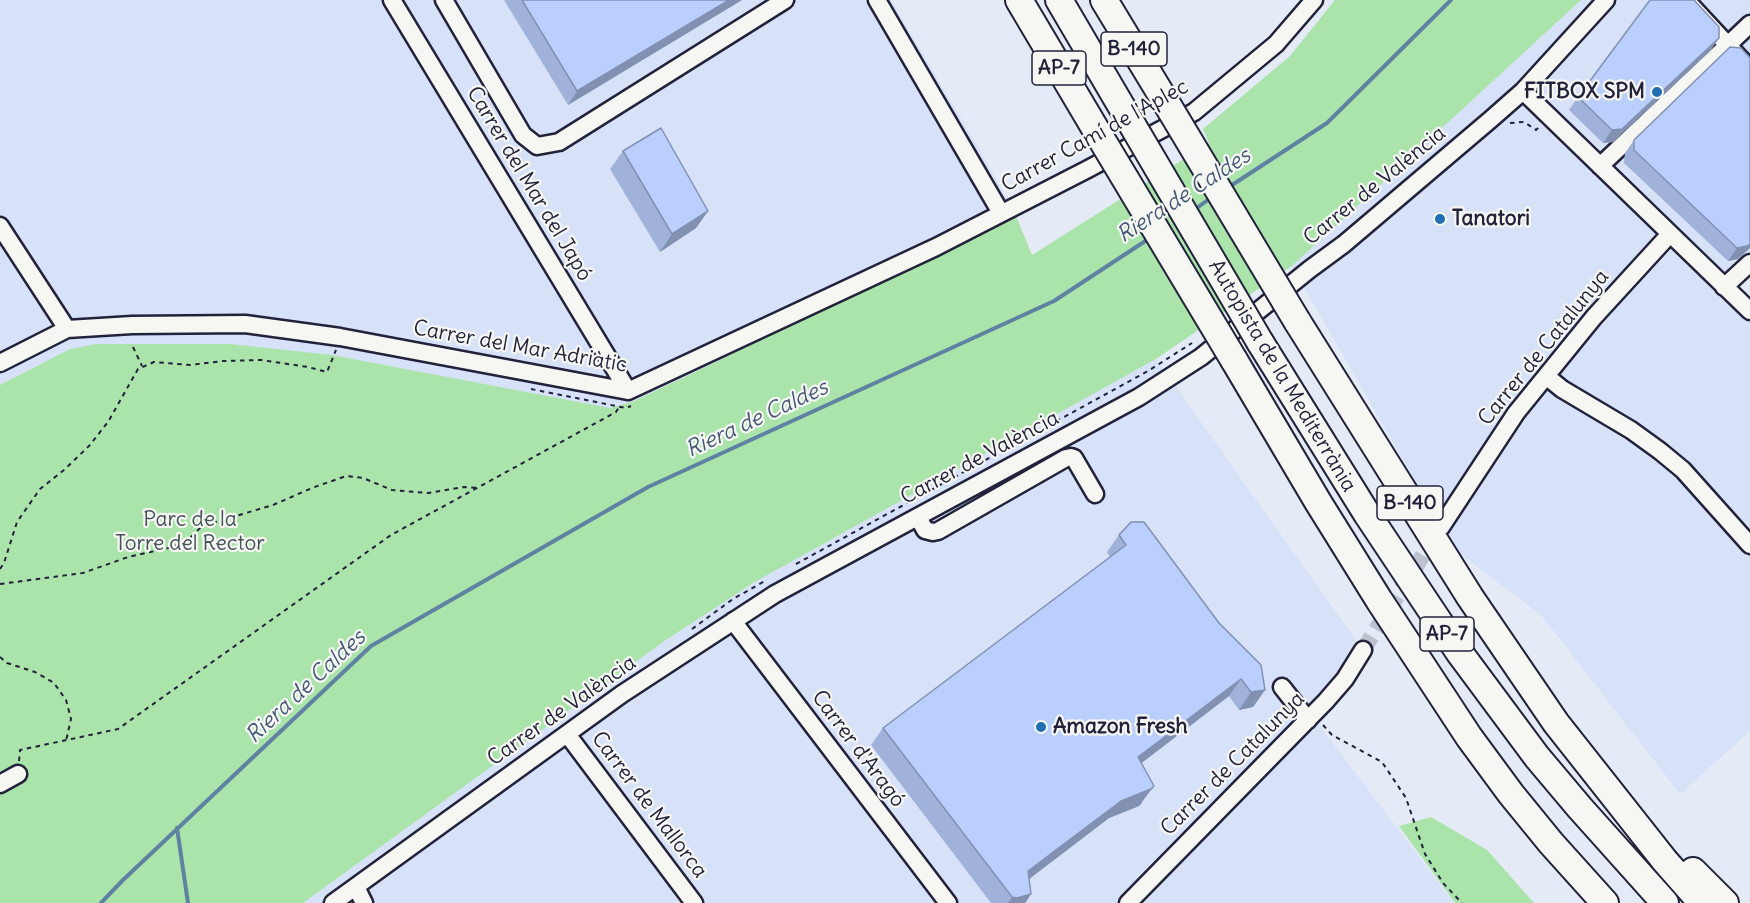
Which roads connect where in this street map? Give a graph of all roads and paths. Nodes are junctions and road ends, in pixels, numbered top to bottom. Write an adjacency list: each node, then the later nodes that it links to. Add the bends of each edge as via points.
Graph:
1 (392, 0): 29 (street, Carrer del Mar del Japó)
2 (444, 0): 3 (street, via 523,135 537,146 559,142)
3 (785, 0)
4 (877, 0): 16 (street)
5 (1019, 0): 55 (highway, Autopista de la Mediterrània / AP-7, bridge, via 1373,591 1511,794)
6 (1059, 0): 56 (highway, Autopista de la Mediterrània / AP-7, bridge, via 1260,342 1367,514 1466,661 1544,765)
7 (1104, 0): 41 (highway, B-140, bridge, via 1427,532)
8 (1314, 0): 16 (street, Carrer Camí de l'Aplec, via 1276,44 1194,112)
9 (1606, 0): 14 (street, Carrer de València)
10 (1686, 0): 12 (street)
11 (1750, 24): 12 (street)
12 (1728, 45): 13 (street); 15 (street)
13 (1750, 69)
14 (1523, 91): 15 (street); 33 (street, Carrer de València, via 1344,244 1201,357 1129,403)
15 (1600, 166): 18 (street)
16 (1001, 213): 29 (street, Carrer del Mar Adriàtic)
17 (0, 226): 22 (street)
18 (1670, 234): 20 (street); 27 (street, Carrer de Catalunya)
19 (1750, 263): 20 (street)
20 (1724, 287): 21 (street)
21 (1750, 311)
22 (66, 329): 23 (street, Carrer del Mar Adriàtic, via 245,324); 25 (street, Carrer del Mar Adriàtic)
23 (340, 337): 26 (path, via 327,372 261,360 190,365 154,362); 29 (street, Carrer del Mar Adriàtic)
24 (133, 347): 26 (path)
25 (0, 363)
26 (142, 367): 36 (path, via 89,446 40,489 17,522)
27 (1546, 376): 34 (street, Carrer de Catalunya, via 1516,413); 35 (street, via 1631,430 1683,470)
28 (528, 389): 30 (path)
29 (632, 397): 30 (path); 30 (path, via 626,408)
30 (619, 407): 31 (path)
31 (478, 488): 37 (path, via 428,493 392,489 346,476 273,506 202,526 188,540 173,547 83,573); 45 (path, via 391,535 118,729)
32 (1095, 494): 33 (street, via 1071,456 938,531 925,530)
33 (918, 517): 38 (street, Carrer de València)
34 (1441, 527)
35 (1750, 545)
36 (0, 569)
37 (0, 584)
38 (733, 621): 44 (street, Carrer de València); 52 (street, Carrer d'Aragó)
39 (1363, 650): 43 (street, Carrer de Catalunya, via 1345,679)
40 (0, 657): 45 (path, via 54,683 66,700 71,719)
41 (1528, 682): 57 (highway, via 1610,792); 58 (highway, B-140, via 1672,850)
42 (1282, 687): 43 (street)
43 (1311, 717): 53 (street, Carrer de Catalunya); 54 (path, via 1332,735 1382,762 1406,798 1425,854 1443,883)
44 (567, 734): 48 (street, Carrer de València); 51 (street, Carrer de Mallorca)
45 (66, 741): 46 (path, via 20,750)
46 (18, 774): 47 (street)
47 (0, 784)
48 (356, 886): 49 (street, Carrer de València); 50 (street)
49 (333, 903)
50 (364, 903)
51 (694, 903)
52 (948, 903)
53 (1128, 903)
54 (1462, 903)
55 (1605, 903)
56 (1665, 903)
57 (1702, 903)
58 (1725, 903)

